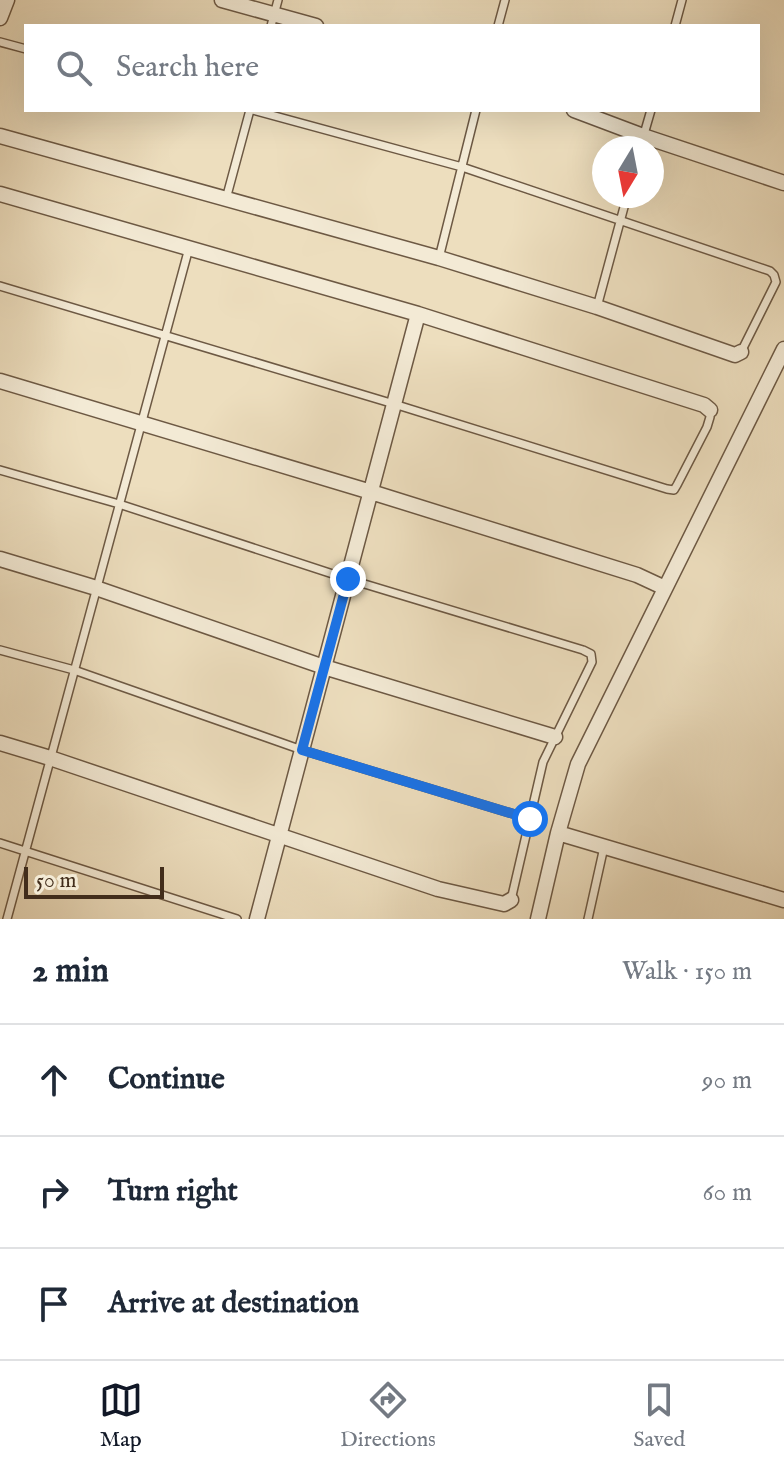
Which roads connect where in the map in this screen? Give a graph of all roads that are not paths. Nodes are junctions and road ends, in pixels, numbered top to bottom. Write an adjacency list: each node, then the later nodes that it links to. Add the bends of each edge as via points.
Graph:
1 (7, 0): 6 (street)
2 (222, 0): 5 (street)
3 (505, 0): 8 (lane)
4 (682, 0): 9 (lane)
5 (275, 13): 7 (street)
6 (0, 18)
7 (310, 24)
8 (499, 24)
9 (676, 24)
10 (0, 42): 11 (lane)
11 (24, 48)
12 (250, 112): 24 (lane)
13 (258, 112): 21 (lane)
14 (476, 112): 21 (lane)
15 (578, 112): 18 (street)
16 (650, 112): 19 (lane)
17 (0, 136): 24 (street)
18 (629, 136)
19 (644, 136)
20 (664, 148): 22 (street)
21 (462, 167): 26 (lane); 28 (lane)
22 (784, 183)
23 (0, 194): 27 (street)
24 (226, 199): 28 (street)
25 (624, 208): 26 (lane)
26 (621, 220): 30 (lane); 34 (lane, via 774,275 776,282)
27 (189, 248): 31 (street); 32 (lane)
28 (439, 258): 30 (street)
29 (0, 286): 32 (lane)
30 (597, 307): 34 (street, via 735,355)
31 (418, 314): 36 (street); 37 (street)
32 (165, 335): 36 (lane); 38 (lane)
33 (784, 349): 45 (street)
34 (741, 352)
35 (0, 381): 38 (street)
36 (394, 404): 37 (lane, via 674,490 707,427); 40 (street)
37 (710, 410)
38 (141, 423): 40 (street); 41 (lane)
39 (0, 470): 41 (lane)
40 (371, 492): 43 (street); 45 (street)
41 (119, 504): 43 (lane); 44 (lane)
42 (0, 559): 44 (street)
43 (348, 579): 47 (street); 49 (lane, via 591,654 592,662)
44 (96, 588): 47 (street); 48 (lane)
45 (665, 588): 54 (street, via 578,764)
46 (0, 650): 48 (lane)
47 (324, 667): 49 (street); 51 (street)
48 (74, 670): 51 (lane); 52 (lane)
49 (555, 737): 53 (lane, via 543,762)
50 (0, 743): 52 (street)
51 (302, 750): 53 (lane); 55 (street)
52 (50, 758): 55 (street); 58 (lane)
53 (530, 819): 59 (lane)
54 (558, 833): 57 (street); 64 (street)
55 (279, 836): 59 (street, via 438,889 504,904); 63 (street)
56 (0, 843): 58 (lane)
57 (605, 845): 60 (street); 65 (lane)
58 (25, 851): 61 (lane); 62 (lane)
59 (511, 900)
60 (784, 900)
61 (7, 919)
62 (237, 919)
63 (257, 919)
64 (538, 919)
65 (588, 919)

